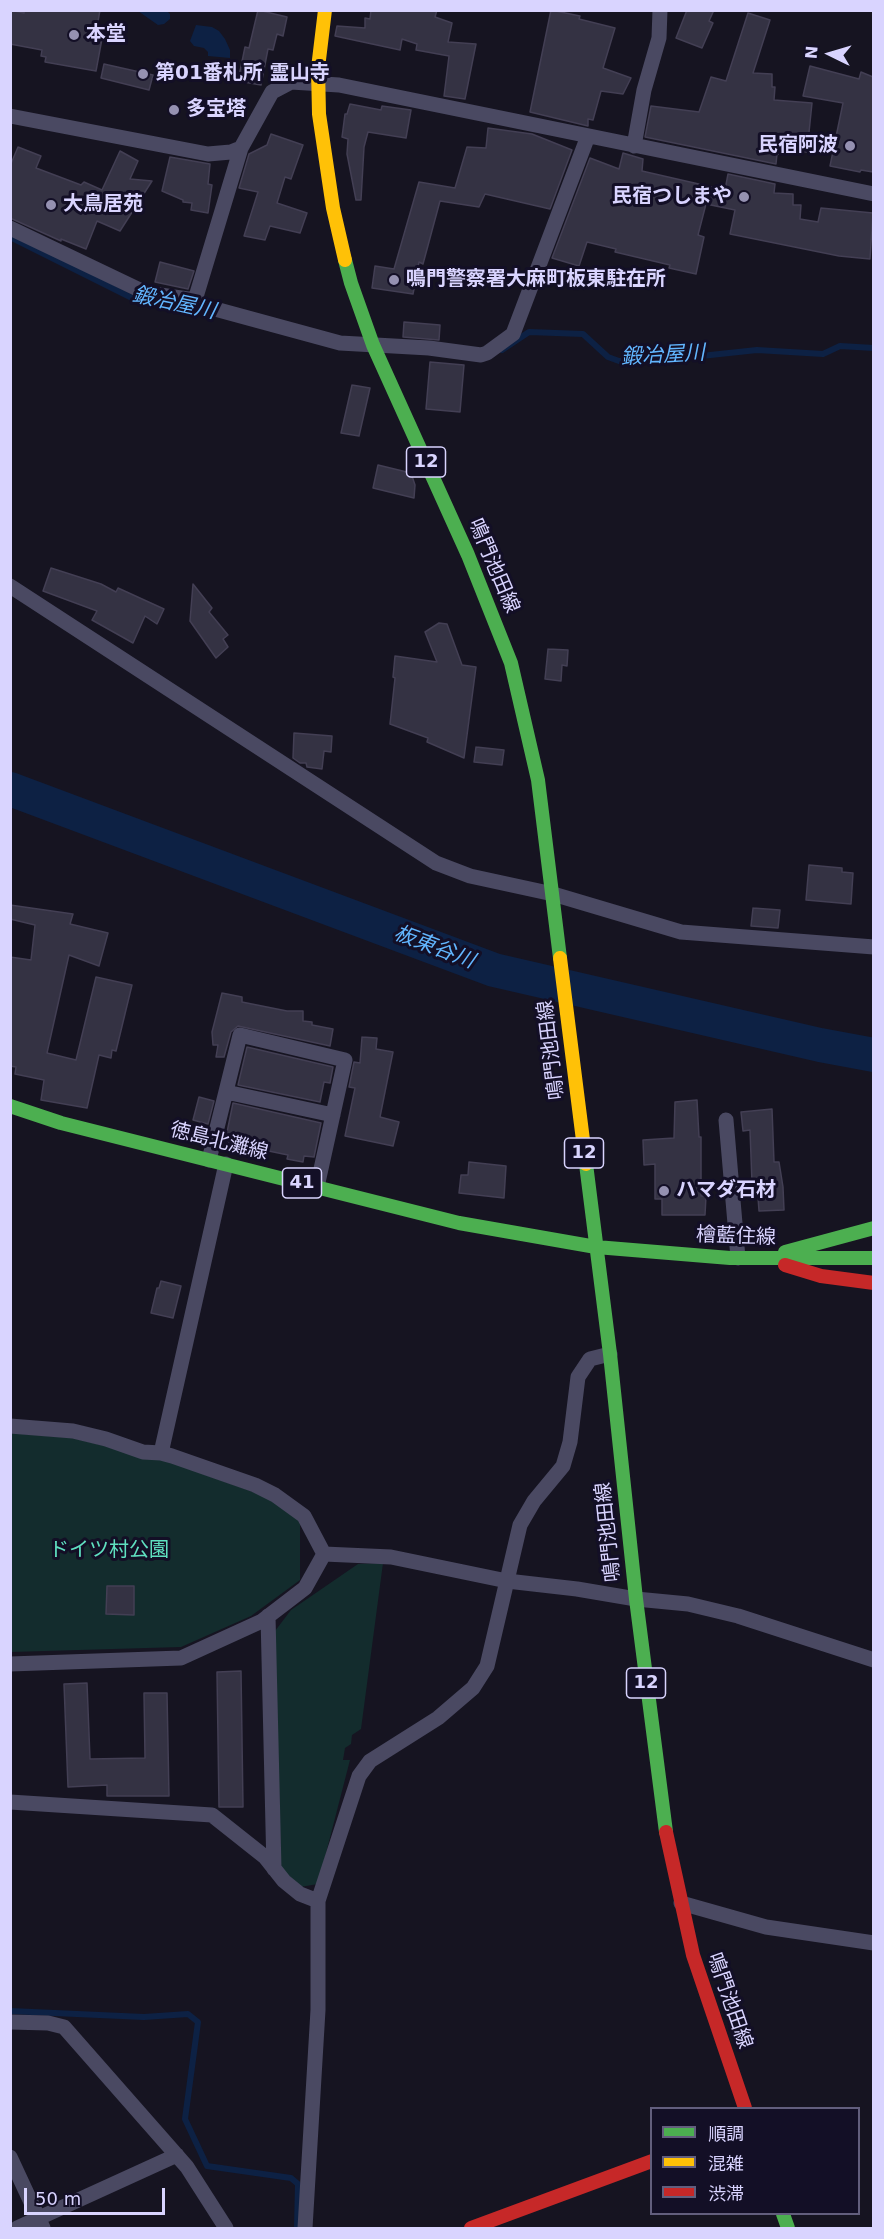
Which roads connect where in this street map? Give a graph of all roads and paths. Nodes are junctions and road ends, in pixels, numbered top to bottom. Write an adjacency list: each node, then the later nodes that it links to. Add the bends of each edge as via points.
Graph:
1 (325, 10): 3 (main road, 鳴門池田線 / 12)
2 (660, 10): 6 (street, via 659,38)
3 (317, 84): 5 (street, via 339,85); 7 (street, via 291,82 272,92); 11 (main road, 鳴門池田線 / 12, via 333,208 351,283)
4 (10, 116): 7 (street, via 208,154)
5 (588, 136): 6 (street); 11 (street, via 513,334 481,355)
6 (634, 146): 8 (street)
7 (241, 148): 10 (street)
8 (873, 195)
9 (10, 228): 10 (street, via 146,293)
10 (195, 300): 11 (street, via 204,306 322,339)
11 (373, 345): 13 (main road, 鳴門池田線 / 12, via 468,555 511,663 538,780)
12 (10, 586): 13 (street, via 436,863 470,876)
13 (554, 894): 14 (street, via 681,932); 23 (main road, 鳴門池田線 / 12)
14 (873, 947)
15 (226, 1092): 17 (street); 17 (street, via 240,1035 345,1060); 19 (street)
16 (10, 1106): 19 (main road, 徳島北灘線 / 41, via 61,1123)
17 (333, 1115): 21 (street)
18 (726, 1120): 25 (street)
19 (209, 1160): 20 (main road, 徳島北灘線 / 41)
20 (226, 1164): 21 (main road, 徳島北灘線 / 41); 30 (street)
21 (317, 1187): 23 (main road, 徳島北灘線 / 41, via 459,1223)
22 (873, 1228): 26 (main road)
23 (596, 1247): 25 (main road, 檜藍住線); 28 (main road, 鳴門池田線 / 12)
24 (873, 1257): 26 (main road, 檜藍住線)
25 (738, 1258): 26 (main road, 檜藍住線)
26 (762, 1258): 27 (main road, via 821,1276)
27 (873, 1283)
28 (610, 1354): 32 (street, via 590,1359 578,1377 563,1466 520,1524); 33 (main road, 鳴門池田線 / 12)
29 (10, 1426): 30 (street, via 73,1431 143,1452)
30 (161, 1453): 31 (street, via 255,1485 275,1496 304,1516)
31 (324, 1554): 32 (street, via 391,1557); 34 (street, via 305,1588)
32 (507, 1581): 33 (street); 39 (street, via 487,1666 473,1688 438,1719 370,1761 359,1776)
33 (636, 1599): 35 (street, via 688,1604 738,1616); 40 (main road, 鳴門池田線 / 12, via 663,1819)
34 (268, 1616): 36 (street, via 181,1658); 38 (street)
35 (873, 1660)
36 (10, 1664)
37 (10, 1802): 38 (street, via 212,1815 265,1857)
38 (274, 1869): 39 (street, via 300,1894)
39 (318, 1901): 50 (street, via 318,2010)
40 (681, 1903): 41 (street, via 766,1927); 43 (main road, 鳴門池田線 / 12, via 693,1955)
41 (873, 1943)
42 (10, 2022): 44 (street, via 64,2027)
43 (744, 2107)
44 (177, 2155): 47 (street); 49 (street)
45 (10, 2157): 47 (street)
46 (650, 2161): 51 (main road)
47 (40, 2224): 48 (street)
48 (17, 2229)
49 (226, 2229)
50 (305, 2229)
51 (471, 2229)

